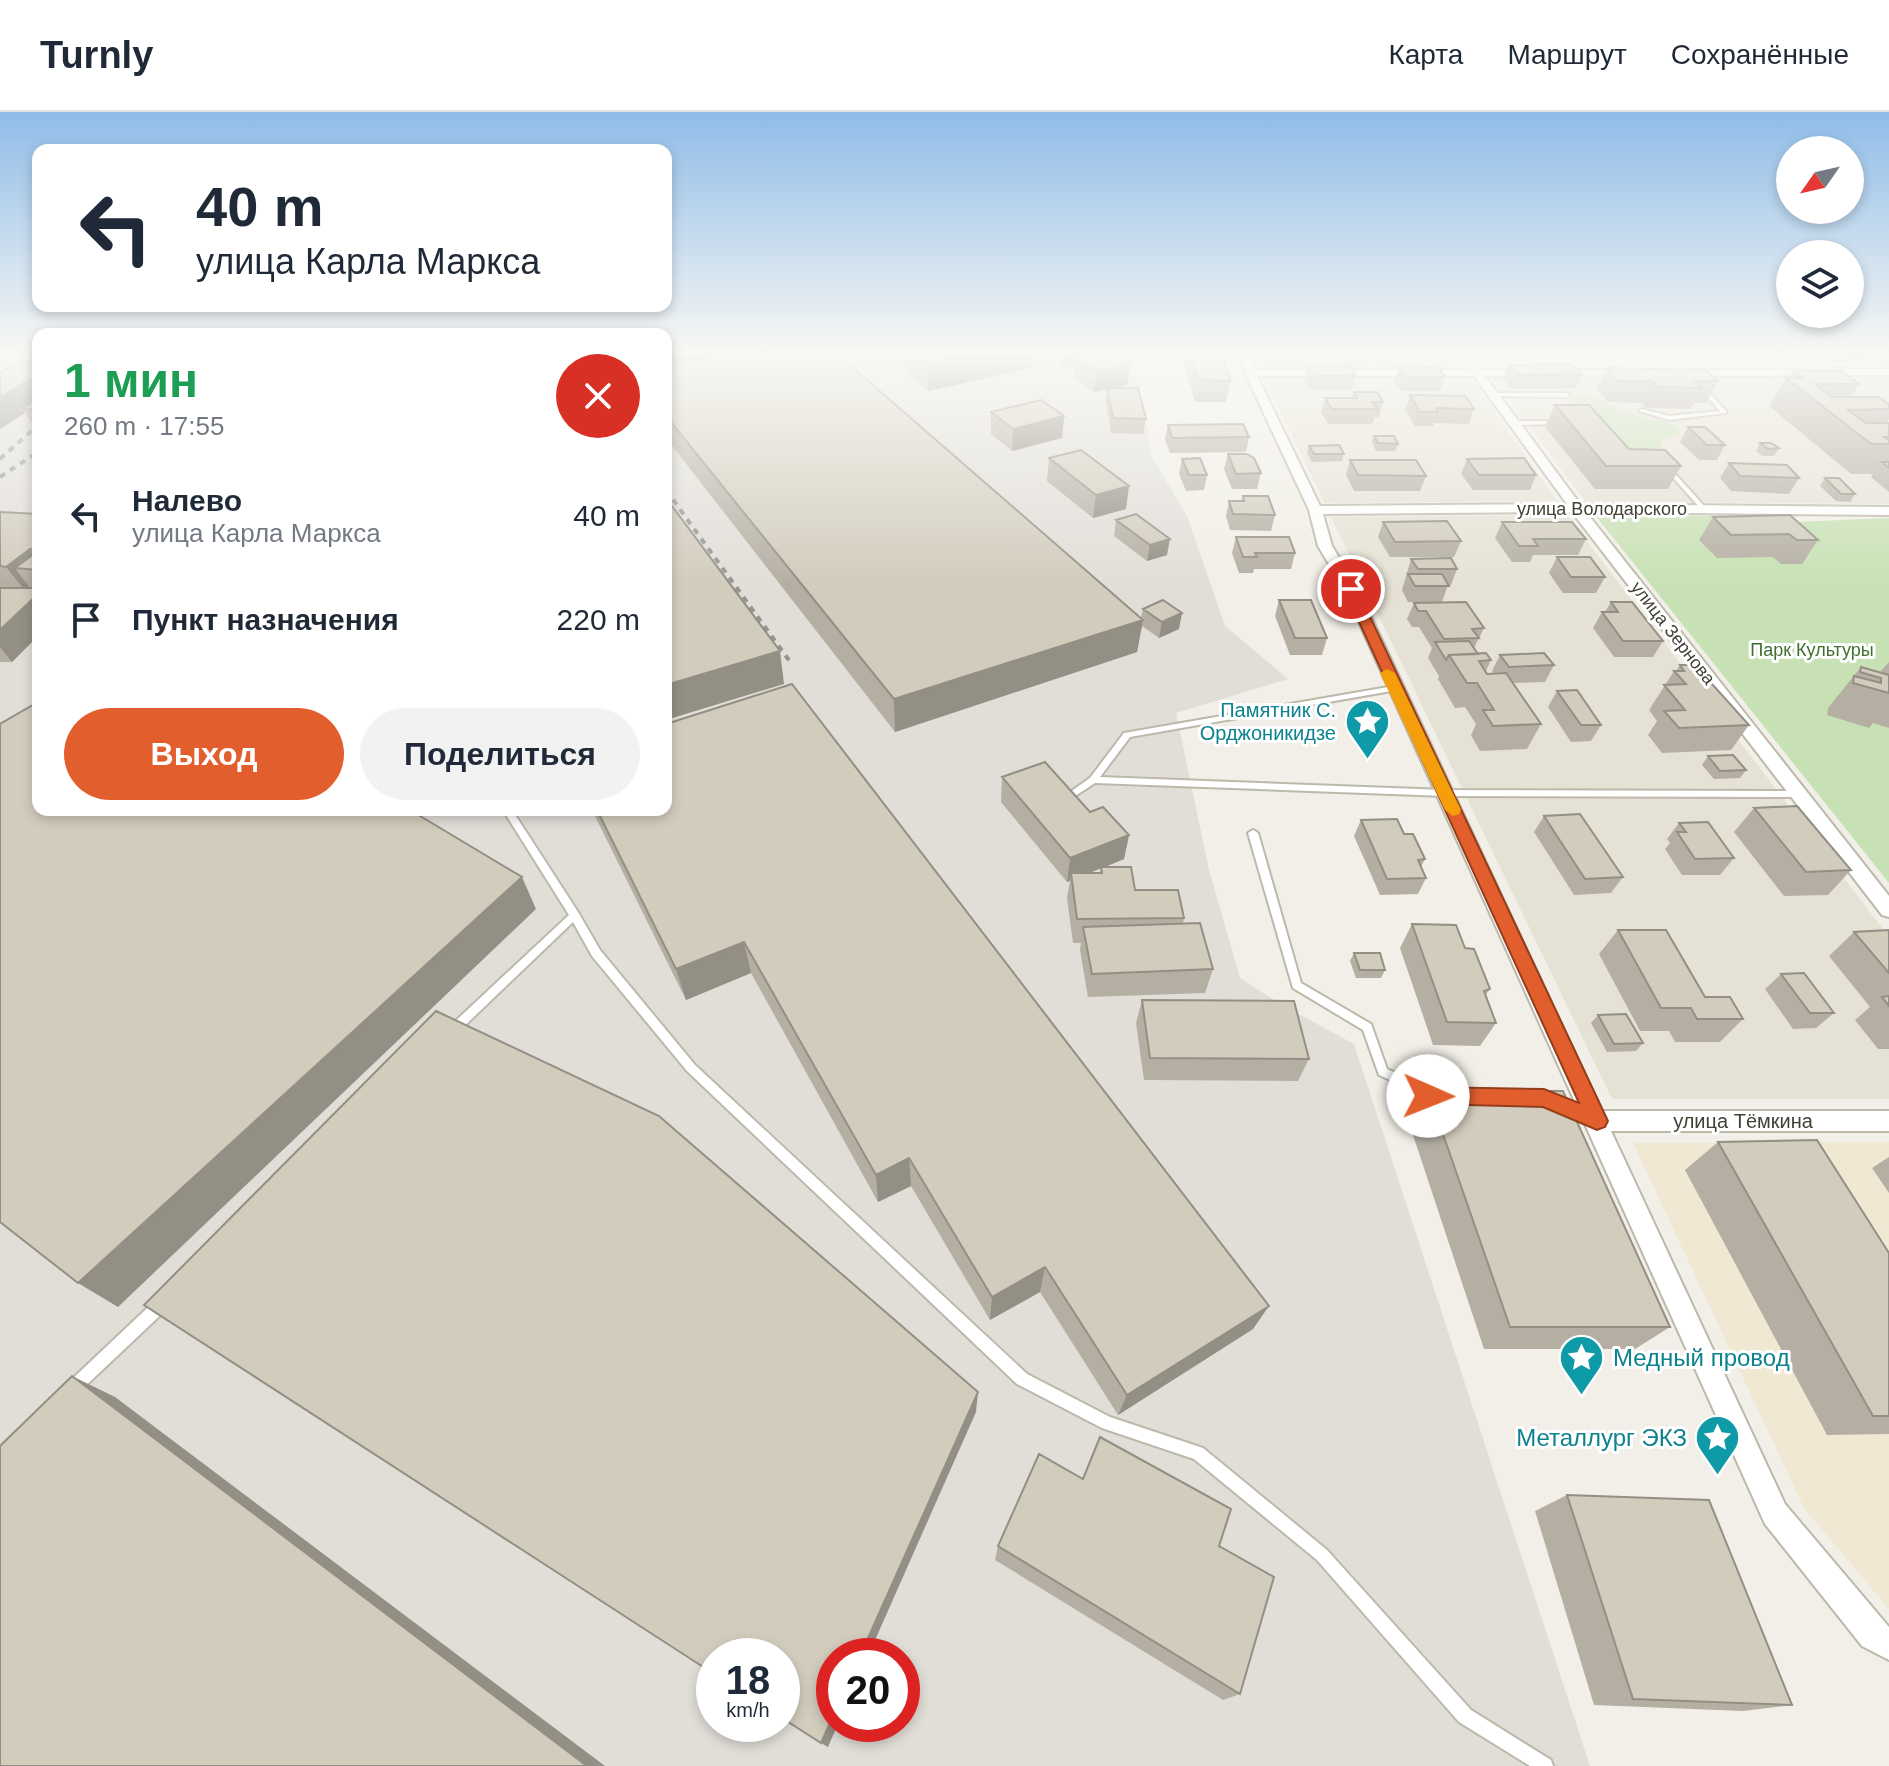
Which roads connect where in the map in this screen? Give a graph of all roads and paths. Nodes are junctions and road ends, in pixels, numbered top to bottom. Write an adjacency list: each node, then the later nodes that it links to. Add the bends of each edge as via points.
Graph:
1 (1277, 430): 6 (street)
2 (1519, 430): 4 (street, улица Зернова)
3 (1665, 466): 5 (lane)
4 (1576, 508): 5 (street, улица Володарского); 6 (street, улица Володарского); 11 (street, улица Зернова)
5 (1704, 509): 7 (street, улица Володарского)
6 (1315, 510): 8 (street, via 1325,546 1351,589)
7 (1889, 511)
8 (1394, 688): 9 (lane, via 1127,735); 10 (street)
9 (1093, 780): 10 (lane); 12 (lane)
10 (1445, 793): 11 (lane); 20 (street)
11 (1798, 794): 15 (street, улица Зернова)
12 (1055, 805)
13 (511, 816): 16 (lane)
14 (1253, 833): 18 (lane, via 1297,985 1367,1027 1383,1072 1428,1096)
15 (1889, 910)
16 (575, 915): 17 (lane); 25 (lane, via 596,953 691,1068 1022,1379 1107,1423 1198,1453 1322,1555 1465,1716)
17 (437, 1045)
18 (1443, 1096)
19 (1571, 1109): 20 (lane)
20 (1597, 1121): 21 (street, улица Тёмкина); 24 (street, via 1775,1514 1873,1635)
21 (1889, 1121)
22 (172, 1295): 23 (lane)
23 (69, 1392)
24 (1889, 1644)
25 (1545, 1766)

